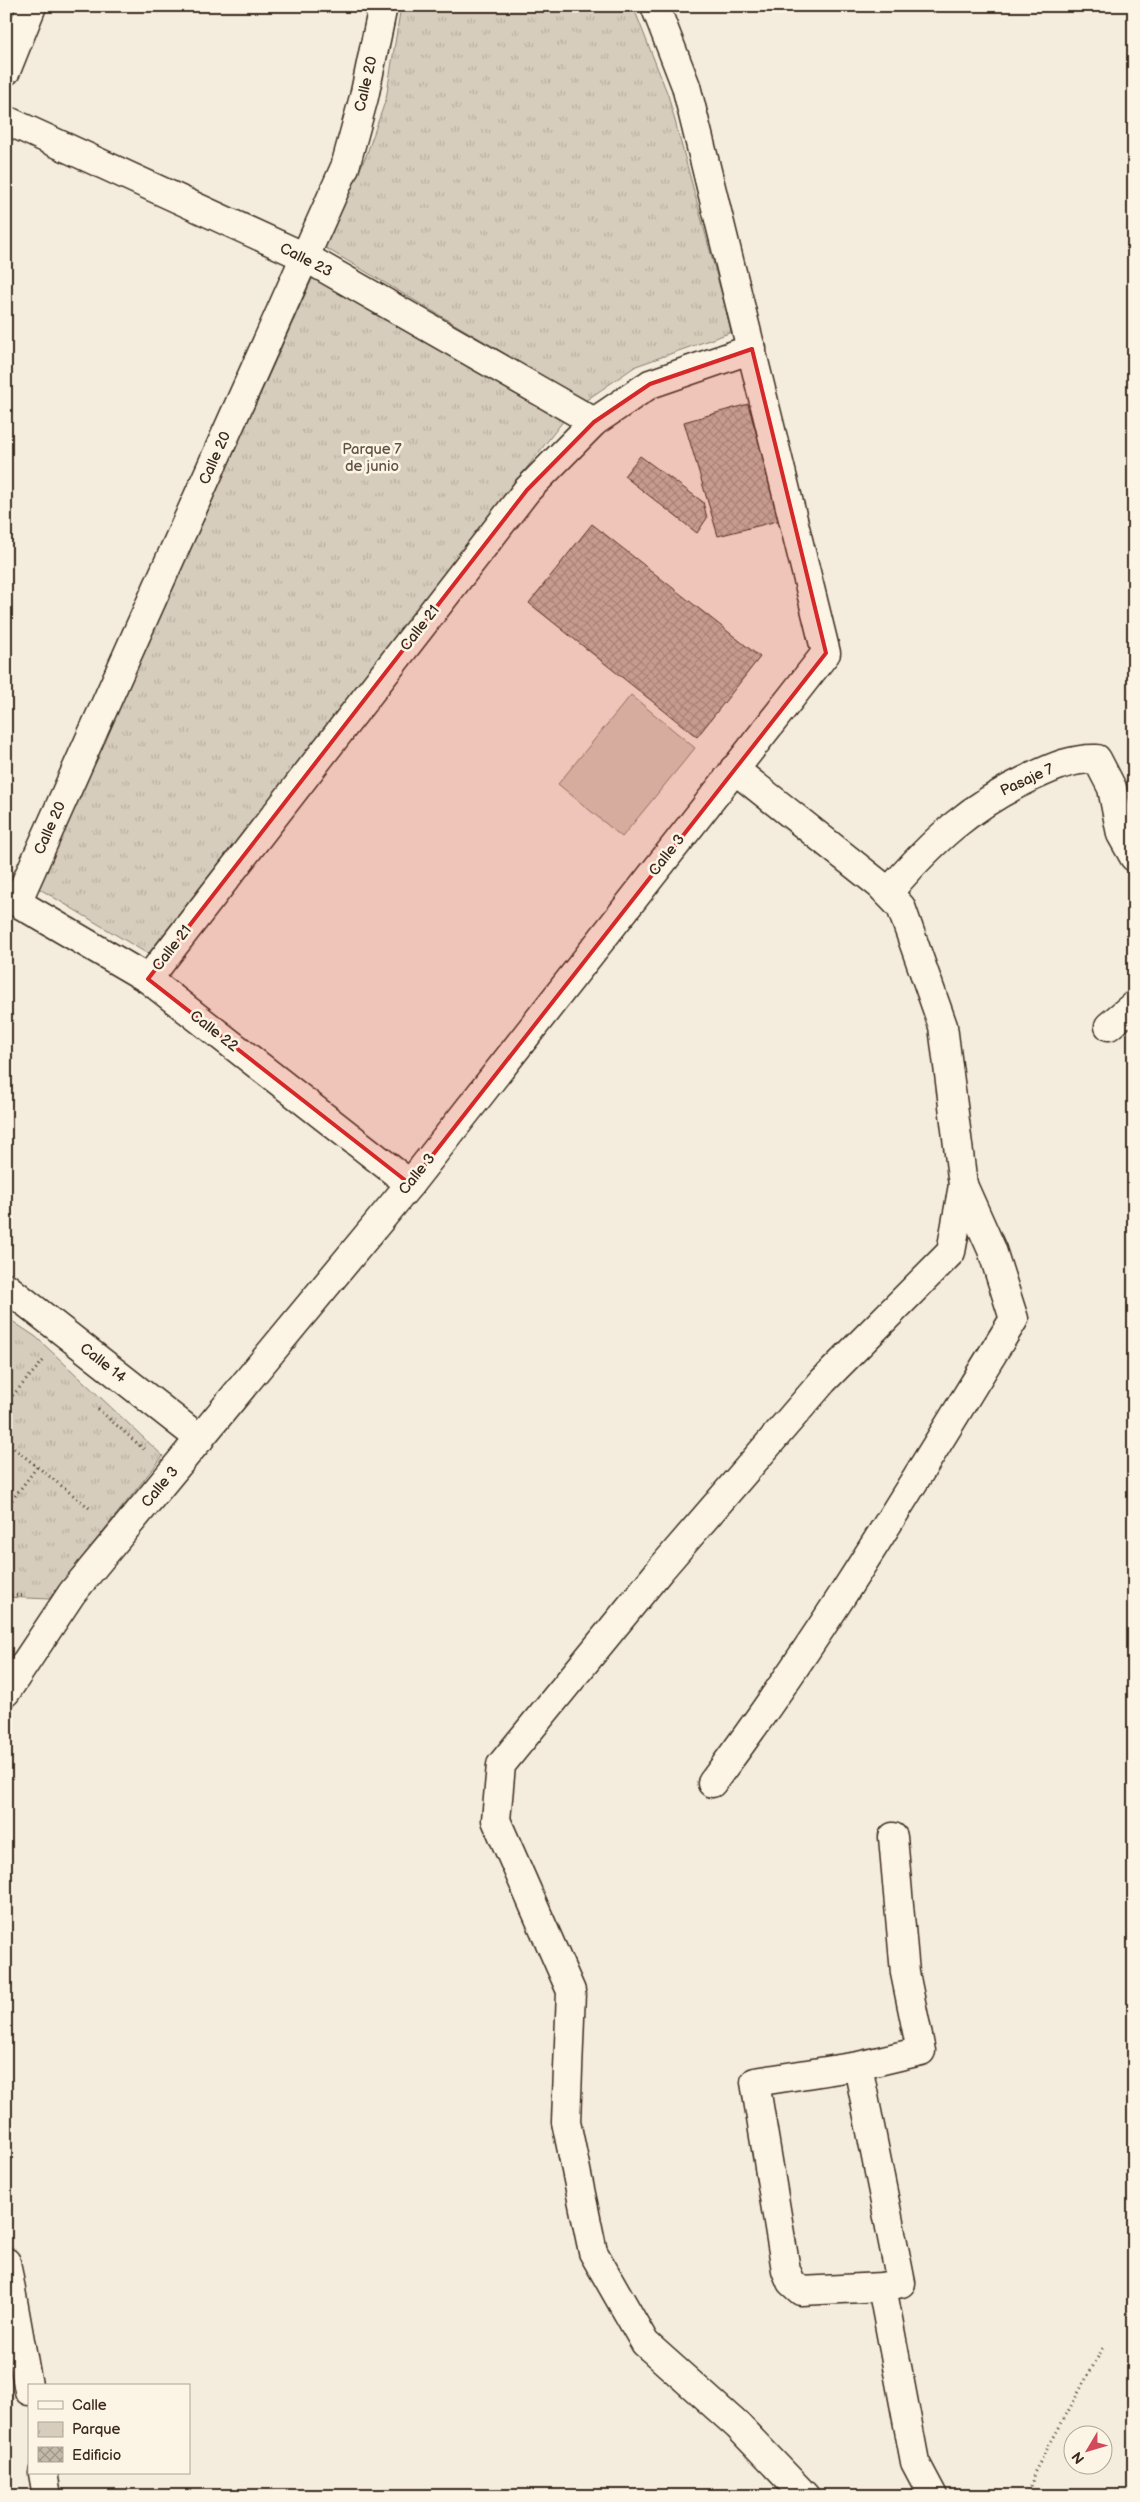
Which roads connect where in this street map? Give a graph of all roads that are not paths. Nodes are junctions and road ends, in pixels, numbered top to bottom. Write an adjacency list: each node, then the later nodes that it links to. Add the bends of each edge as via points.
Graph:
1 (32, 6): 4 (street)
2 (383, 6): 6 (street, Calle 20, via 345,167)
3 (655, 6): 7 (street, via 686,86)
4 (6, 70)
5 (6, 120): 6 (street, Calle 23)
6 (305, 257): 8 (street, Calle 23); 12 (street, Calle 20)
7 (752, 349): 8 (street, Calle 21, via 650,384); 9 (street, Calle 3, via 826,653)
8 (594, 422): 13 (street, Calle 21, via 526,490)
9 (734, 769): 11 (street); 16 (street, Calle 3)
10 (1134, 857): 11 (street, Pasaje 7, via 1122,834 1112,788 1097,759 1079,758 999,792 968,813 934,841)
11 (888, 893): 17 (street, via 901,907 943,1026)
12 (12, 898): 13 (street, Calle 22)
13 (148, 979): 16 (street, Calle 22)
14 (1134, 1005): 15 (street)
15 (1109, 1026)
16 (410, 1184): 19 (street, Calle 3)
17 (963, 1185): 21 (street, via 992,1250 1014,1319 882,1534); 29 (street, via 951,1252 823,1381 661,1569 501,1765 496,1820 570,1991 566,2122 593,2252 645,2343 738,2426)
18 (6, 1287): 19 (street, Calle 14)
19 (200, 1439): 20 (street, Calle 3, via 59,1609)
20 (6, 1692)
21 (712, 1783)
22 (893, 1838): 23 (street, via 905,1973 921,2051)
23 (858, 2066): 25 (street, via 901,2283); 25 (street, via 755,2082 786,2270 791,2282 801,2291)
24 (6, 2262): 26 (street)
25 (882, 2287): 30 (street, via 915,2462)
26 (28, 2385)
27 (43, 2474): 28 (street)
28 (47, 2496)
29 (805, 2496)
30 (933, 2496)

